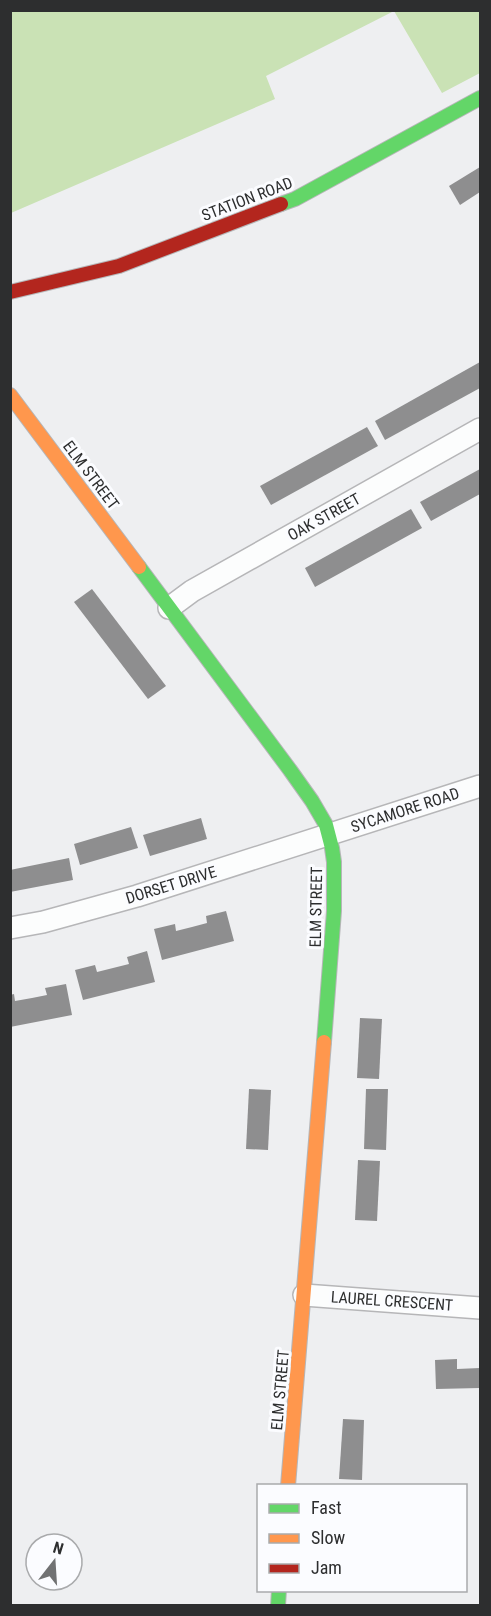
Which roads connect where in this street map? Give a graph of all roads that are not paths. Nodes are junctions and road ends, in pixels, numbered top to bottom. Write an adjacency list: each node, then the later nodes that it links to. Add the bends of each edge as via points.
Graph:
1 (480, 98): 2 (street, STATION ROAD, via 295,199 119,266)
2 (10, 292)
3 (10, 395): 5 (street, ELM STREET)
4 (480, 429): 5 (street, OAK STREET, via 192,591)
5 (169, 608): 7 (street, ELM STREET, via 313,802)
6 (480, 786): 7 (street, SYCAMORE ROAD)
7 (329, 834): 8 (street, DORSET DRIVE, via 137,896); 9 (street, ELM STREET, via 335,882 333,932)
8 (10, 928)
9 (304, 1294): 10 (street, LAUREL CRESCENT); 11 (street, ELM STREET)
10 (480, 1308)
11 (288, 1484)

